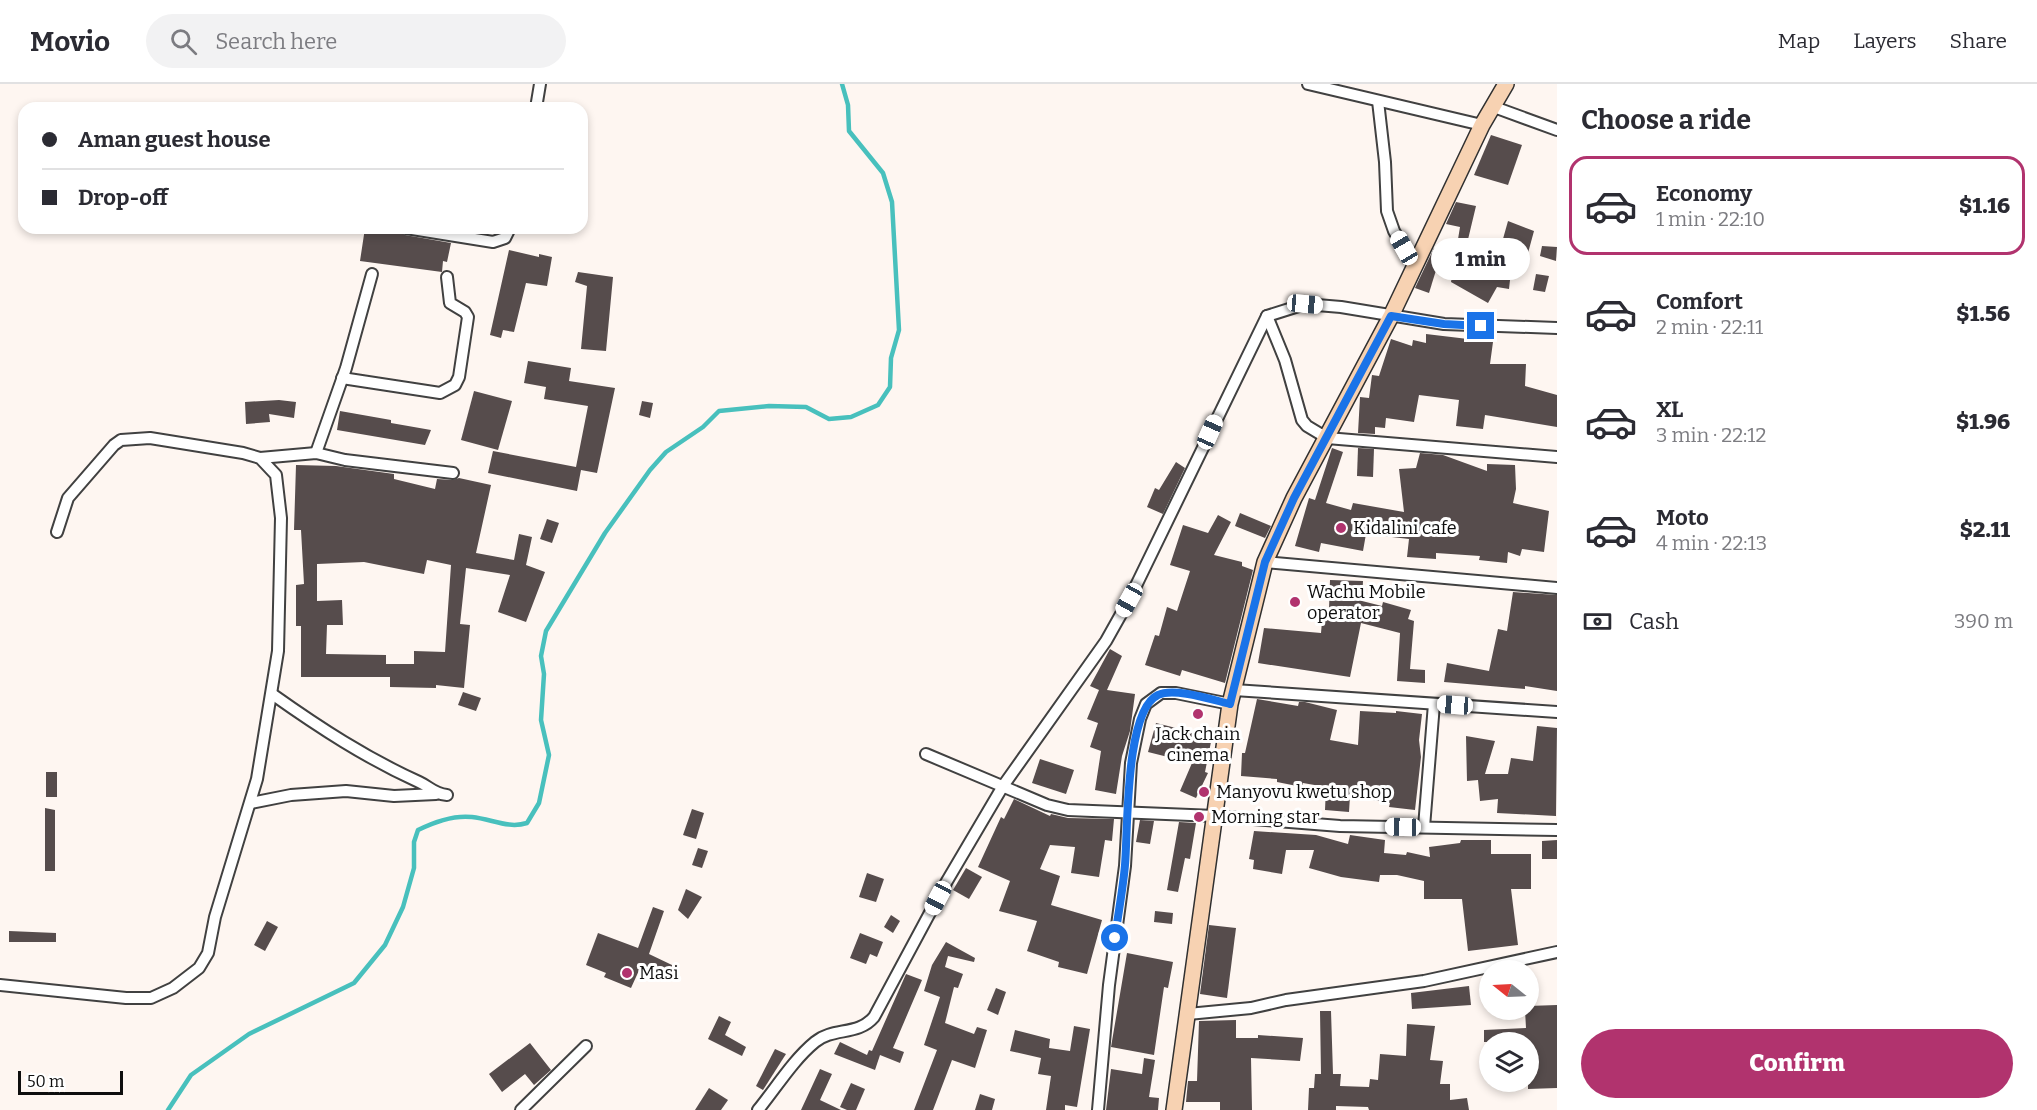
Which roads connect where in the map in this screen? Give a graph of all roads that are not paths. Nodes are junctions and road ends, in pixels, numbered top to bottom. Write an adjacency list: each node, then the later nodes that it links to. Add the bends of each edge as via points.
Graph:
1 (540, 84): 5 (street)
2 (1308, 84): 4 (street)
3 (1506, 84): 6 (street)
4 (1378, 101): 7 (street); 11 (street, via 1388,211 1394,231)
5 (537, 102)
6 (1494, 107): 7 (street); 8 (street)
7 (1482, 125): 11 (street)
8 (1557, 130)
9 (443, 234): 10 (street, via 493,242)
10 (507, 234)
11 (1414, 265): 15 (street)
12 (372, 274): 17 (street)
13 (447, 277): 17 (street, via 450,303 468,317 455,385 440,393)
14 (1267, 316): 15 (street, via 1305,304); 18 (street, via 1285,360 1302,420); 31 (street, via 1106,641)
15 (1391, 316): 16 (street, via 1444,324); 18 (street)
16 (1557, 328)
17 (342, 378): 19 (street)
18 (1327, 438): 20 (street); 24 (street)
19 (316, 453): 21 (street); 22 (street)
20 (1557, 457)
21 (260, 458): 23 (street, via 150,438 122,440 68,498); 26 (street, via 276,475 281,518 279,651)
22 (453, 473)
23 (57, 532)
24 (1265, 562): 25 (street); 27 (street)
25 (1557, 588)
26 (272, 694): 32 (street); 32 (street, via 318,728 441,795 346,791)
27 (1232, 697): 28 (street); 33 (street, via 1161,693 1146,704 1131,763); 34 (street)
28 (1434, 704): 29 (street); 35 (street)
29 (1557, 712)
30 (926, 754): 31 (street)
31 (1003, 786): 33 (street, via 1068,810); 42 (street, via 947,880 874,1017 860,1029 829,1034 815,1042)
32 (251, 803): 38 (street, via 215,917 208,953 199,968 173,988 152,998 126,998)
33 (1128, 812): 34 (street); 43 (street)
34 (1215, 816): 35 (street, via 1340,826); 39 (street)
35 (1424, 827): 36 (street)
36 (1557, 830)
37 (1557, 952): 39 (street, via 1424,981)
38 (0, 985)
39 (1188, 1014): 44 (street)
40 (586, 1046): 41 (street)
41 (521, 1110)
42 (758, 1110)
43 (1098, 1110)
44 (1174, 1110)

